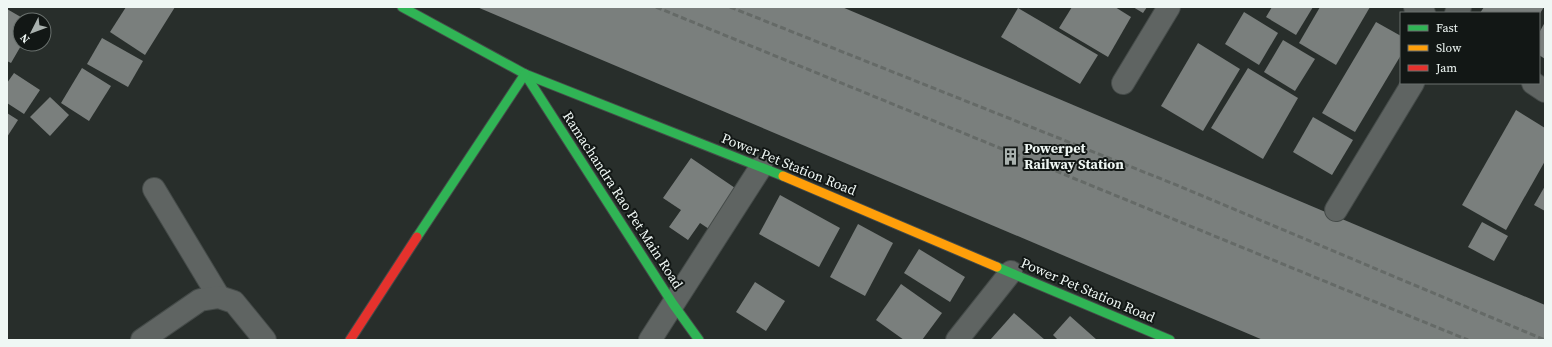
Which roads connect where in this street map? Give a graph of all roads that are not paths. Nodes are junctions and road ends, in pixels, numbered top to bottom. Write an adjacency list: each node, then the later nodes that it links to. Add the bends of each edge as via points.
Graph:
1 (402, 7): 3 (street, Power Pet Station Road)
2 (1169, 7): 4 (street)
3 (525, 74): 8 (street, Power Pet Station Road); 13 (street, Ramachandra Rao Pet Main Road); 16 (street)
4 (1123, 83)
5 (1412, 84): 10 (street)
6 (1534, 84): 7 (street)
7 (1545, 91)
8 (761, 167): 11 (street, Power Pet Station Road); 13 (street)
9 (154, 189): 12 (street)
10 (1336, 210)
11 (1011, 272): 19 (street); 20 (street, Power Pet Station Road)
12 (219, 297): 14 (street, via 200,300); 15 (street, via 234,302)
13 (673, 304): 17 (street); 18 (street, Ramachandra Rao Pet Main Road)
14 (142, 340)
15 (265, 340)
16 (350, 340)
17 (650, 340)
18 (699, 340)
19 (957, 340)
20 (1170, 340)

